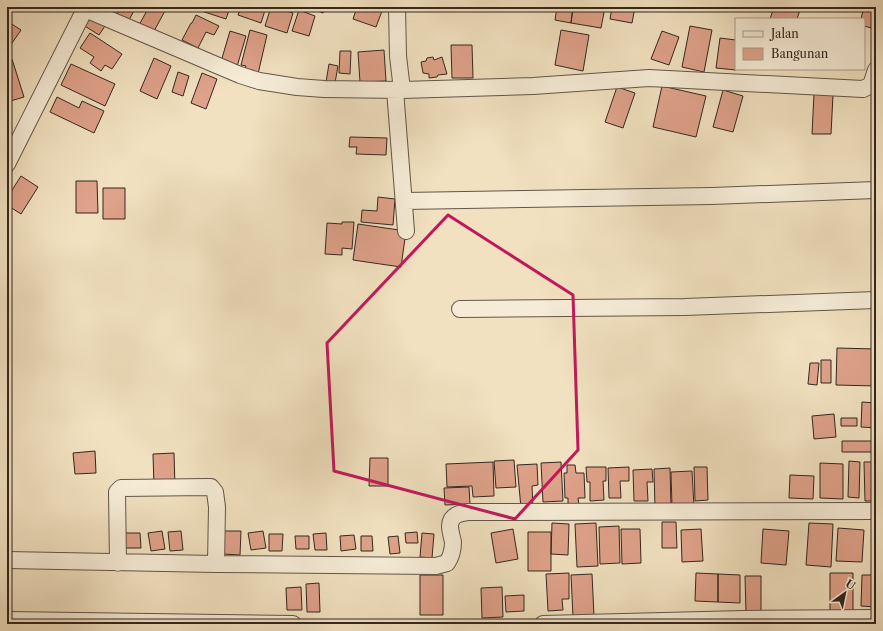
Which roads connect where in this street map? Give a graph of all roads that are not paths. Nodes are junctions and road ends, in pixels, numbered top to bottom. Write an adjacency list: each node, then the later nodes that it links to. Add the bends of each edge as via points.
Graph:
1 (397, 7): 4 (street)
2 (85, 8): 4 (street, via 259,81 317,89); 5 (street)
3 (876, 70): 4 (street, via 871,85 863,89 649,78 533,86)
4 (399, 90): 7 (street)
5 (7, 164)
6 (876, 190): 7 (street, via 712,196)
7 (404, 201): 8 (street)
8 (406, 231)
9 (876, 300): 10 (street, via 685,307)
10 (460, 309)
11 (876, 511): 14 (street, via 468,512 451,519 451,556 447,563 436,566)
12 (7, 560): 13 (street)
13 (118, 563): 14 (street); 14 (street, via 117,492 121,488 211,487 215,492 216,507)
14 (216, 564)
15 (876, 618): 18 (street)
16 (7, 620): 17 (street)
17 (293, 624)
18 (543, 624)

